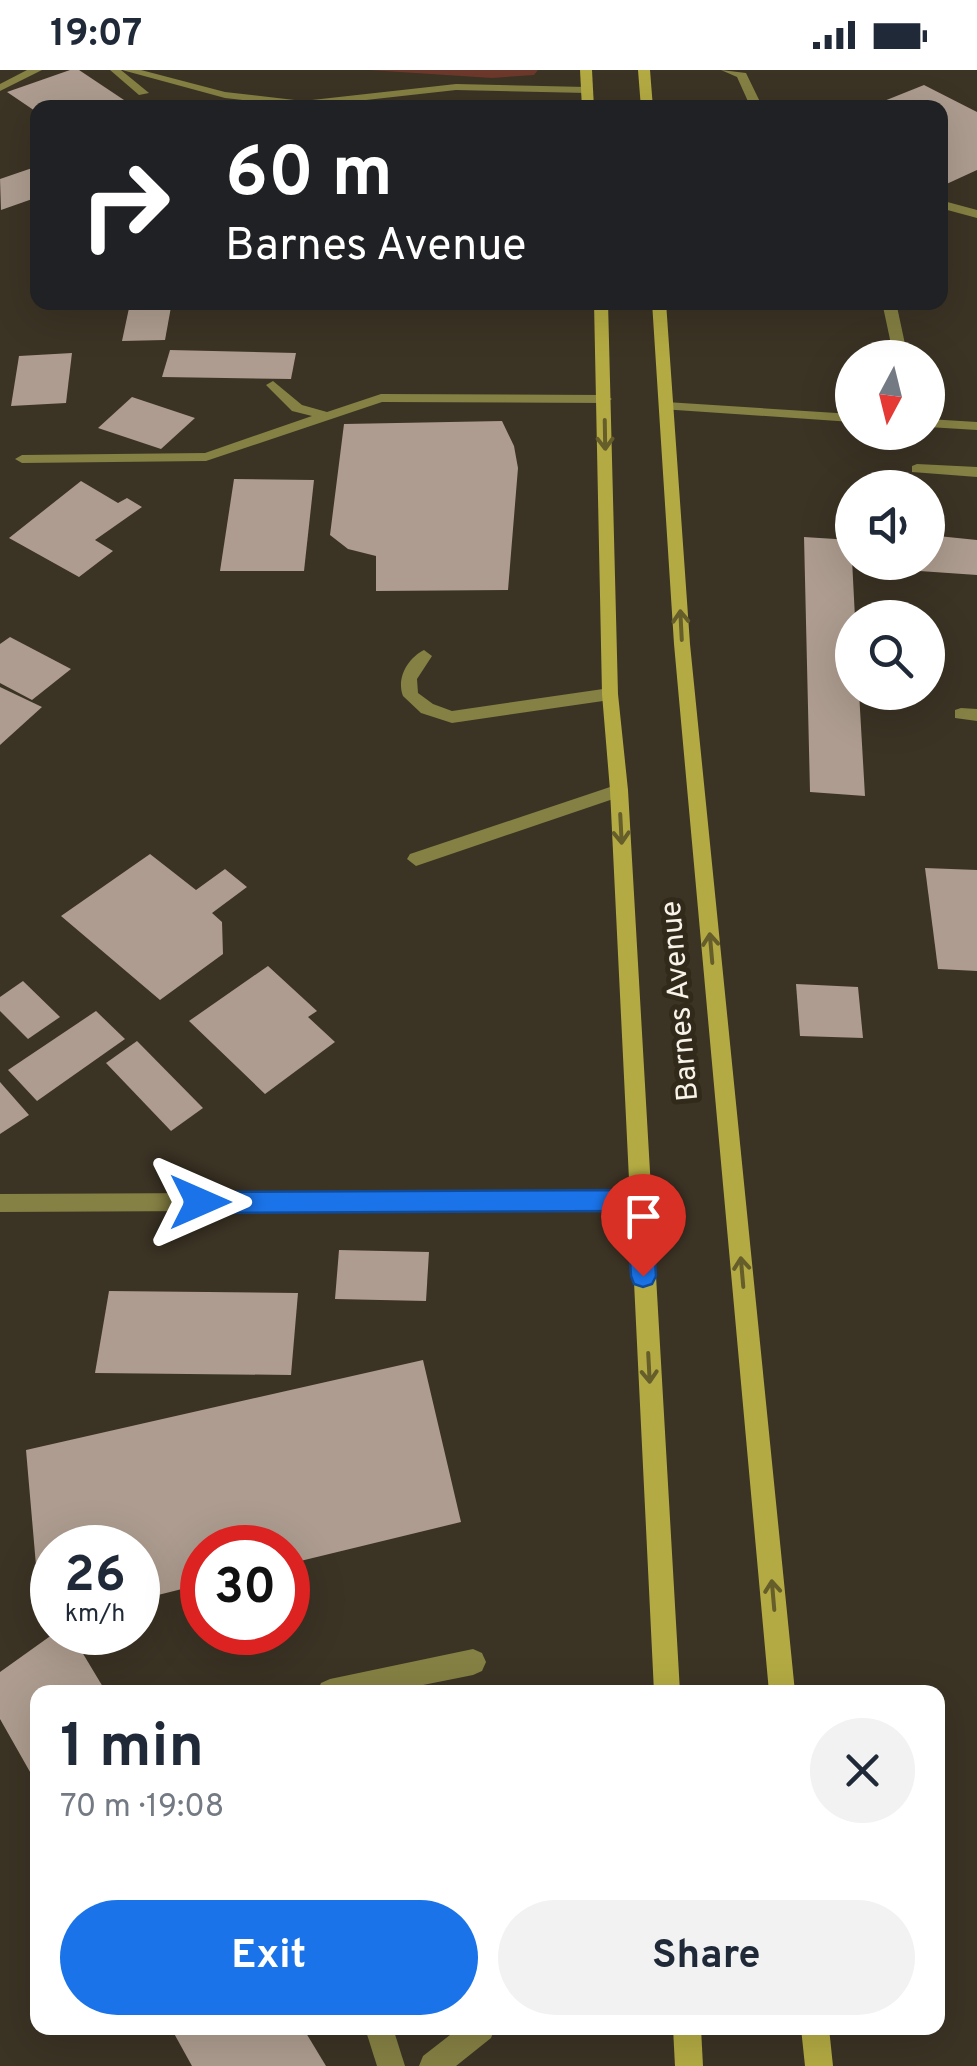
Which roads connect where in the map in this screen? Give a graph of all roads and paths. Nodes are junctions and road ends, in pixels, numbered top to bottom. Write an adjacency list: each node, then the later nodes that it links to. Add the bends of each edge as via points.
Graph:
1 (36, 70): 7 (street)
2 (114, 70): 9 (street)
3 (128, 70): 10 (street)
4 (586, 70): 8 (main road)
5 (644, 70): 13 (main road)
6 (727, 70): 14 (street, via 742,75)
7 (0, 88)
8 (586, 90): 11 (street, via 456,88); 12 (main road)
9 (143, 93)
10 (268, 100)
11 (341, 100)
12 (587, 100)
13 (646, 100)
14 (753, 100)
15 (948, 206): 16 (street)
16 (977, 214)
17 (601, 310): 22 (main road, Barnes Avenue)
18 (660, 310): 23 (main road, Barnes Avenue)
19 (891, 310): 20 (street)
20 (897, 340)
21 (274, 385): 24 (street, via 297,408)
22 (605, 399): 24 (street, via 395,397); 32 (main road, Barnes Avenue, one-way to 32)
23 (666, 406): 25 (street); 40 (main road, Barnes Avenue, one-way to 23, via 682,644)
24 (328, 416): 28 (street, via 206,457)
25 (835, 417)
26 (945, 424): 27 (street)
27 (977, 426)
28 (22, 459)
29 (918, 469): 30 (street)
30 (977, 472)
31 (424, 656): 32 (street, via 408,672 406,685 429,712 452,717)
32 (610, 694): 33 (main road, Barnes Avenue)
33 (619, 790): 34 (street); 35 (main road, Barnes Avenue, one-way to 35)
34 (416, 859)
35 (639, 1200): 36 (street); 39 (main road, Barnes Avenue, one-way to 39)
36 (0, 1204)
37 (474, 1662): 38 (street)
38 (364, 1685)
39 (668, 1685)
40 (781, 1685)
41 (382, 2035): 45 (street)
42 (471, 2035): 46 (street)
43 (687, 2035): 47 (main road)
44 (816, 2035): 48 (main road)
45 (390, 2066)
46 (433, 2066)
47 (689, 2066)
48 (819, 2066)

